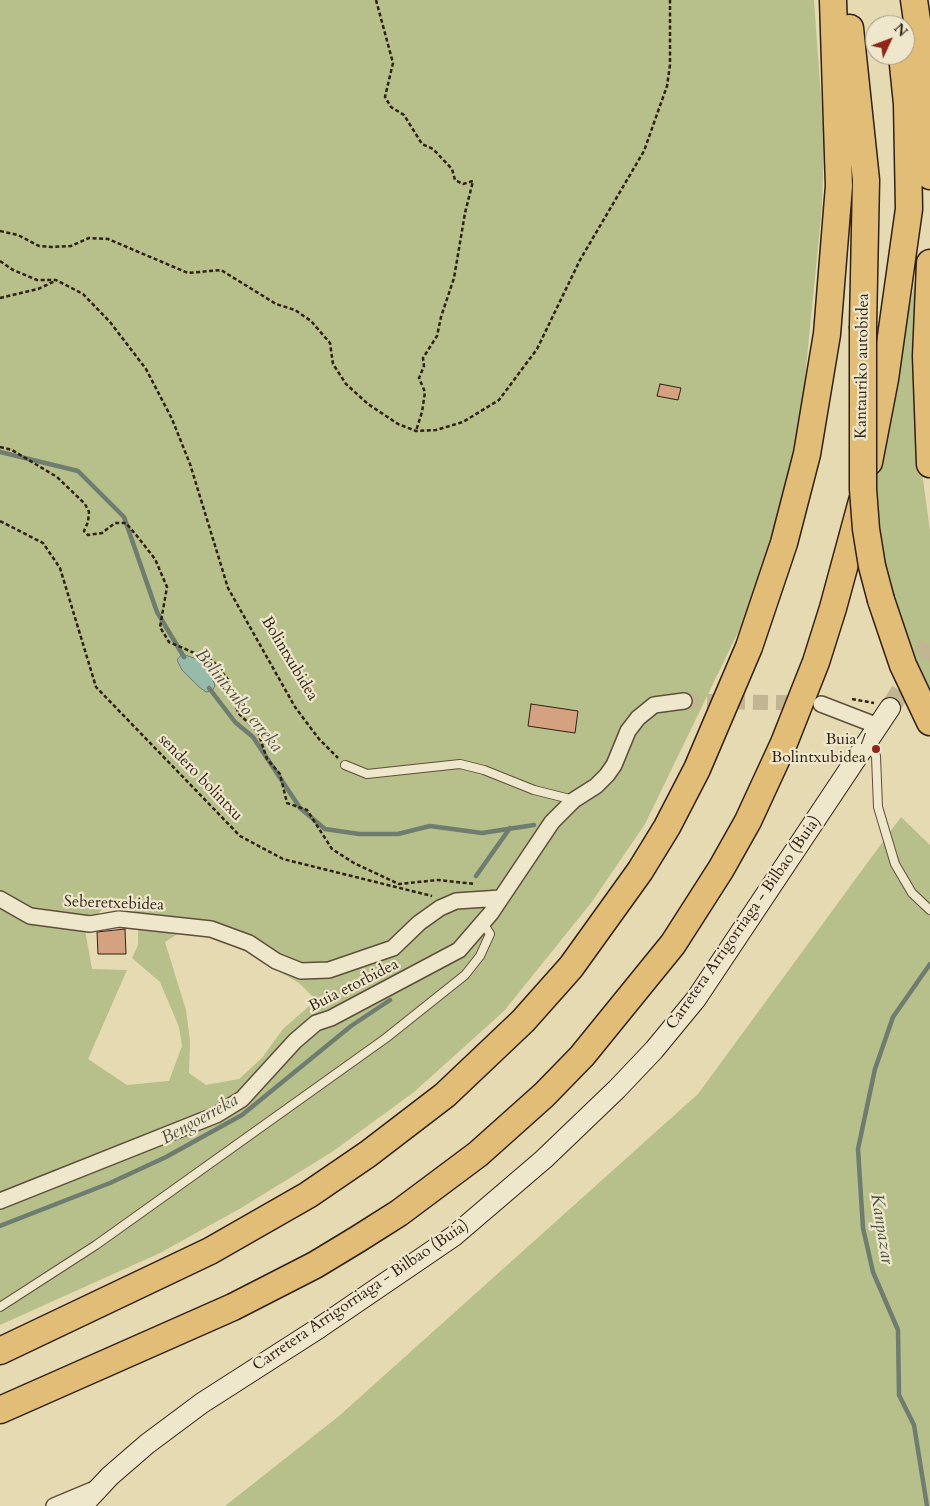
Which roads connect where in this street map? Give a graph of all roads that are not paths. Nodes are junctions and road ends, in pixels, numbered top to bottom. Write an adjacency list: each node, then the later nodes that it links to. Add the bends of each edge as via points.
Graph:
1 (833, 0): 24 (highway, via 839,186 827,334 808,454 784,543 749,647 697,769 667,827 595,935 550,992 478,1065 411,1121 308,1195 257,1226)
2 (846, 0): 13 (highway, Kantauriko autobidea, bridge, via 866,180 863,326 866,529 881,600 903,665)
3 (898, 0): 5 (highway)
4 (914, 0): 7 (highway, via 929,104)
5 (899, 15)
6 (903, 65): 25 (highway, via 909,209 885,379 859,517 816,662 784,743 748,821 673,944 597,1038 544,1095 450,1176 399,1213 315,1265 233,1307)
7 (930, 176)
8 (930, 263): 9 (highway, via 926,356)
9 (930, 464)
10 (684, 701): 17 (street, via 654,705 638,718 607,774 596,786)
11 (821, 704): 14 (street)
12 (890, 708): 14 (street, Carretera Arrigorriaga - Bilbao (Buia))
13 (930, 722)
14 (878, 726): 15 (street, Carretera Arrigorriaga - Bilbao (Buia))
15 (866, 744): 20 (lane, via 876,756 878,807 895,864 912,893); 26 (street, Carretera Arrigorriaga - Bilbao (Buia), via 696,998 617,1089 544,1159 454,1236 202,1403)
16 (345, 765): 17 (lane, via 366,774 460,764 534,790)
17 (574, 800): 18 (street, Buia etorbidea, via 552,822)
18 (501, 898): 19 (street, Seberetxebidea, via 456,901 419,923 393,948 329,970 308,971 290,967 249,943 211,929 119,920 90,924 30,916); 21 (street, Buia etorbidea)
19 (0, 899)
20 (930, 910)
21 (484, 923): 22 (street, Buia etorbidea, via 459,950 316,1023 242,1099 216,1115); 23 (lane, via 490,934 466,975 386,1038 96,1244)
22 (0, 1201)
23 (0, 1307)
24 (0, 1351)
25 (0, 1410)
26 (100, 1486): 27 (street); 28 (street, Carretera Arrigorriaga - Bilbao (Buia))
27 (54, 1506)
28 (82, 1506)

